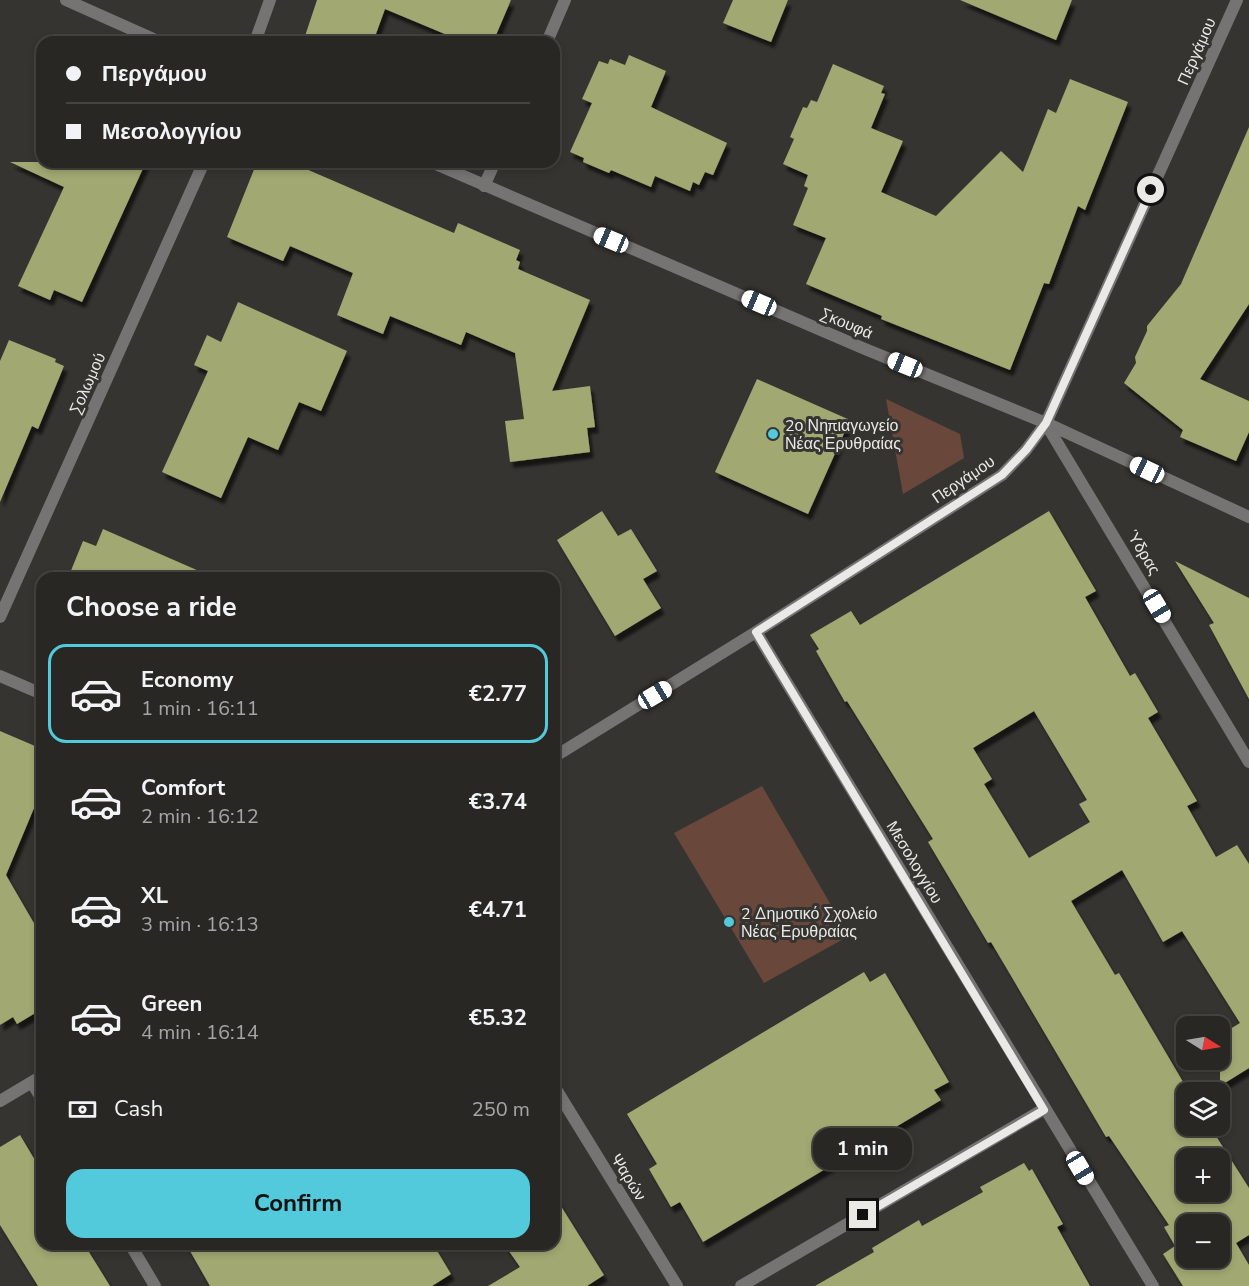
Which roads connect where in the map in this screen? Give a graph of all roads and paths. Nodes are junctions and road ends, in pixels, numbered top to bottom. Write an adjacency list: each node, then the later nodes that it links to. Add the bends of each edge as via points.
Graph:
1 (66, 0): 5 (street)
2 (270, 0): 6 (street)
3 (565, 0): 7 (street)
4 (1237, 0): 12 (street, Περγάμου)
5 (147, 36)
6 (257, 36)
7 (550, 36)
8 (201, 168): 14 (street, Σολωμού)
9 (444, 168): 11 (street, Σκουφά)
10 (492, 168): 11 (street)
11 (484, 186): 12 (street, Σκουφά)
12 (1046, 423): 13 (street, Σκουφά); 15 (street, Περγάμου, via 1002,475); 19 (street, Ύδρας)
13 (1249, 517)
14 (0, 617)
15 (756, 632): 18 (street, Περγάμου); 23 (street, Μεσολογγίου)
16 (0, 676): 17 (street)
17 (36, 691)
18 (560, 753)
19 (1249, 762)
20 (36, 1081): 22 (street)
21 (560, 1096): 26 (street, Ψαρών)
22 (0, 1101)
23 (1044, 1110): 27 (street); 28 (street, Μεσολογγίου)
24 (134, 1250): 25 (street)
25 (155, 1286)
26 (677, 1286)
27 (741, 1286)
28 (1153, 1286)

